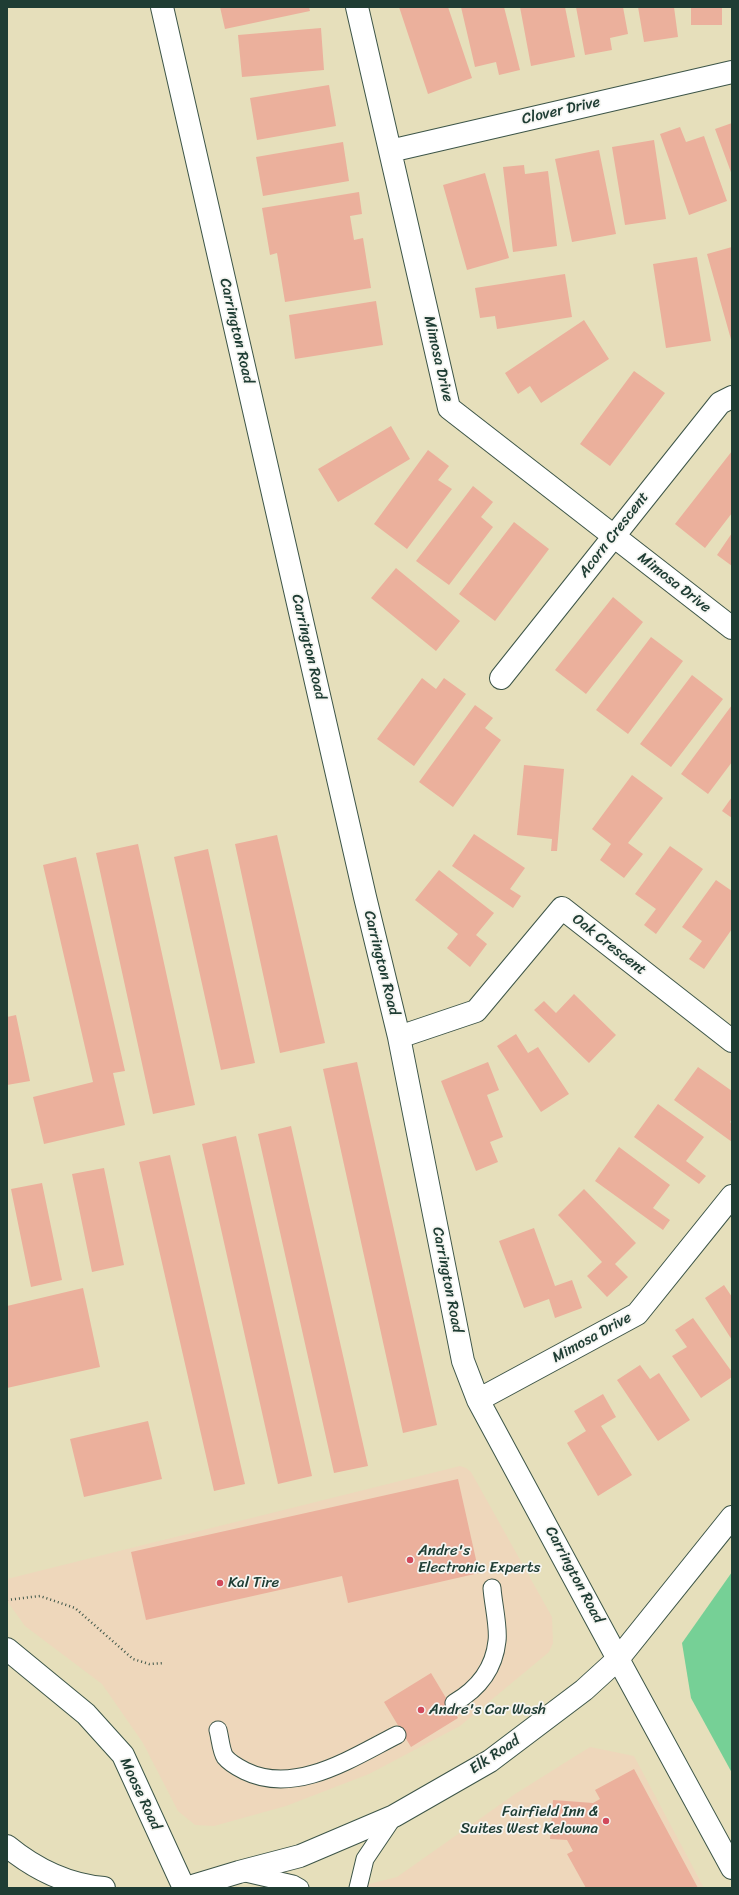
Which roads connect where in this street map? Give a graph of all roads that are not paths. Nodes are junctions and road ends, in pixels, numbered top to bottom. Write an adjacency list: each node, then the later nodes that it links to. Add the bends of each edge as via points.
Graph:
1 (162, 7): 9 (main road, Carrington Road)
2 (357, 7): 4 (main road, Mimosa Drive)
3 (732, 72): 4 (main road, Clover Drive)
4 (390, 151): 6 (main road, Mimosa Drive, via 449,408)
5 (732, 397): 6 (main road, Acorn Crescent, via 720,403)
6 (614, 536): 7 (main road, Mimosa Drive); 8 (main road, Acorn Crescent)
7 (732, 628)
8 (501, 678)
9 (399, 1038): 10 (main road, Oak Crescent, via 476,1011 562,908); 12 (main road, Carrington Road, via 463,1361)
10 (732, 1040)
11 (732, 1196): 12 (main road, Mimosa Drive, via 637,1314)
12 (478, 1400): 16 (main road, Carrington Road)
13 (732, 1517): 16 (main road, Elk Road)
14 (492, 1588): 17 (lane, via 497,1641 488,1673 468,1695)
15 (7, 1649): 25 (main road, Moose Road, via 86,1714 123,1755)
16 (618, 1659): 20 (main road, Elk Road, via 584,1690 490,1761); 22 (main road, Carrington Road)
17 (454, 1703)
18 (218, 1730): 19 (lane, via 225,1757 258,1777 279,1779 325,1770)
19 (398, 1734)
20 (394, 1816): 23 (main road, Elk Road, via 300,1856); 27 (lane, via 365,1859)
21 (7, 1846): 24 (main road, via 44,1871 86,1886)
22 (732, 1868)
23 (239, 1872): 25 (main road, Elk Road); 26 (lane, via 293,1884)
24 (104, 1888)
25 (185, 1888)
26 (300, 1888)
27 (358, 1888)

